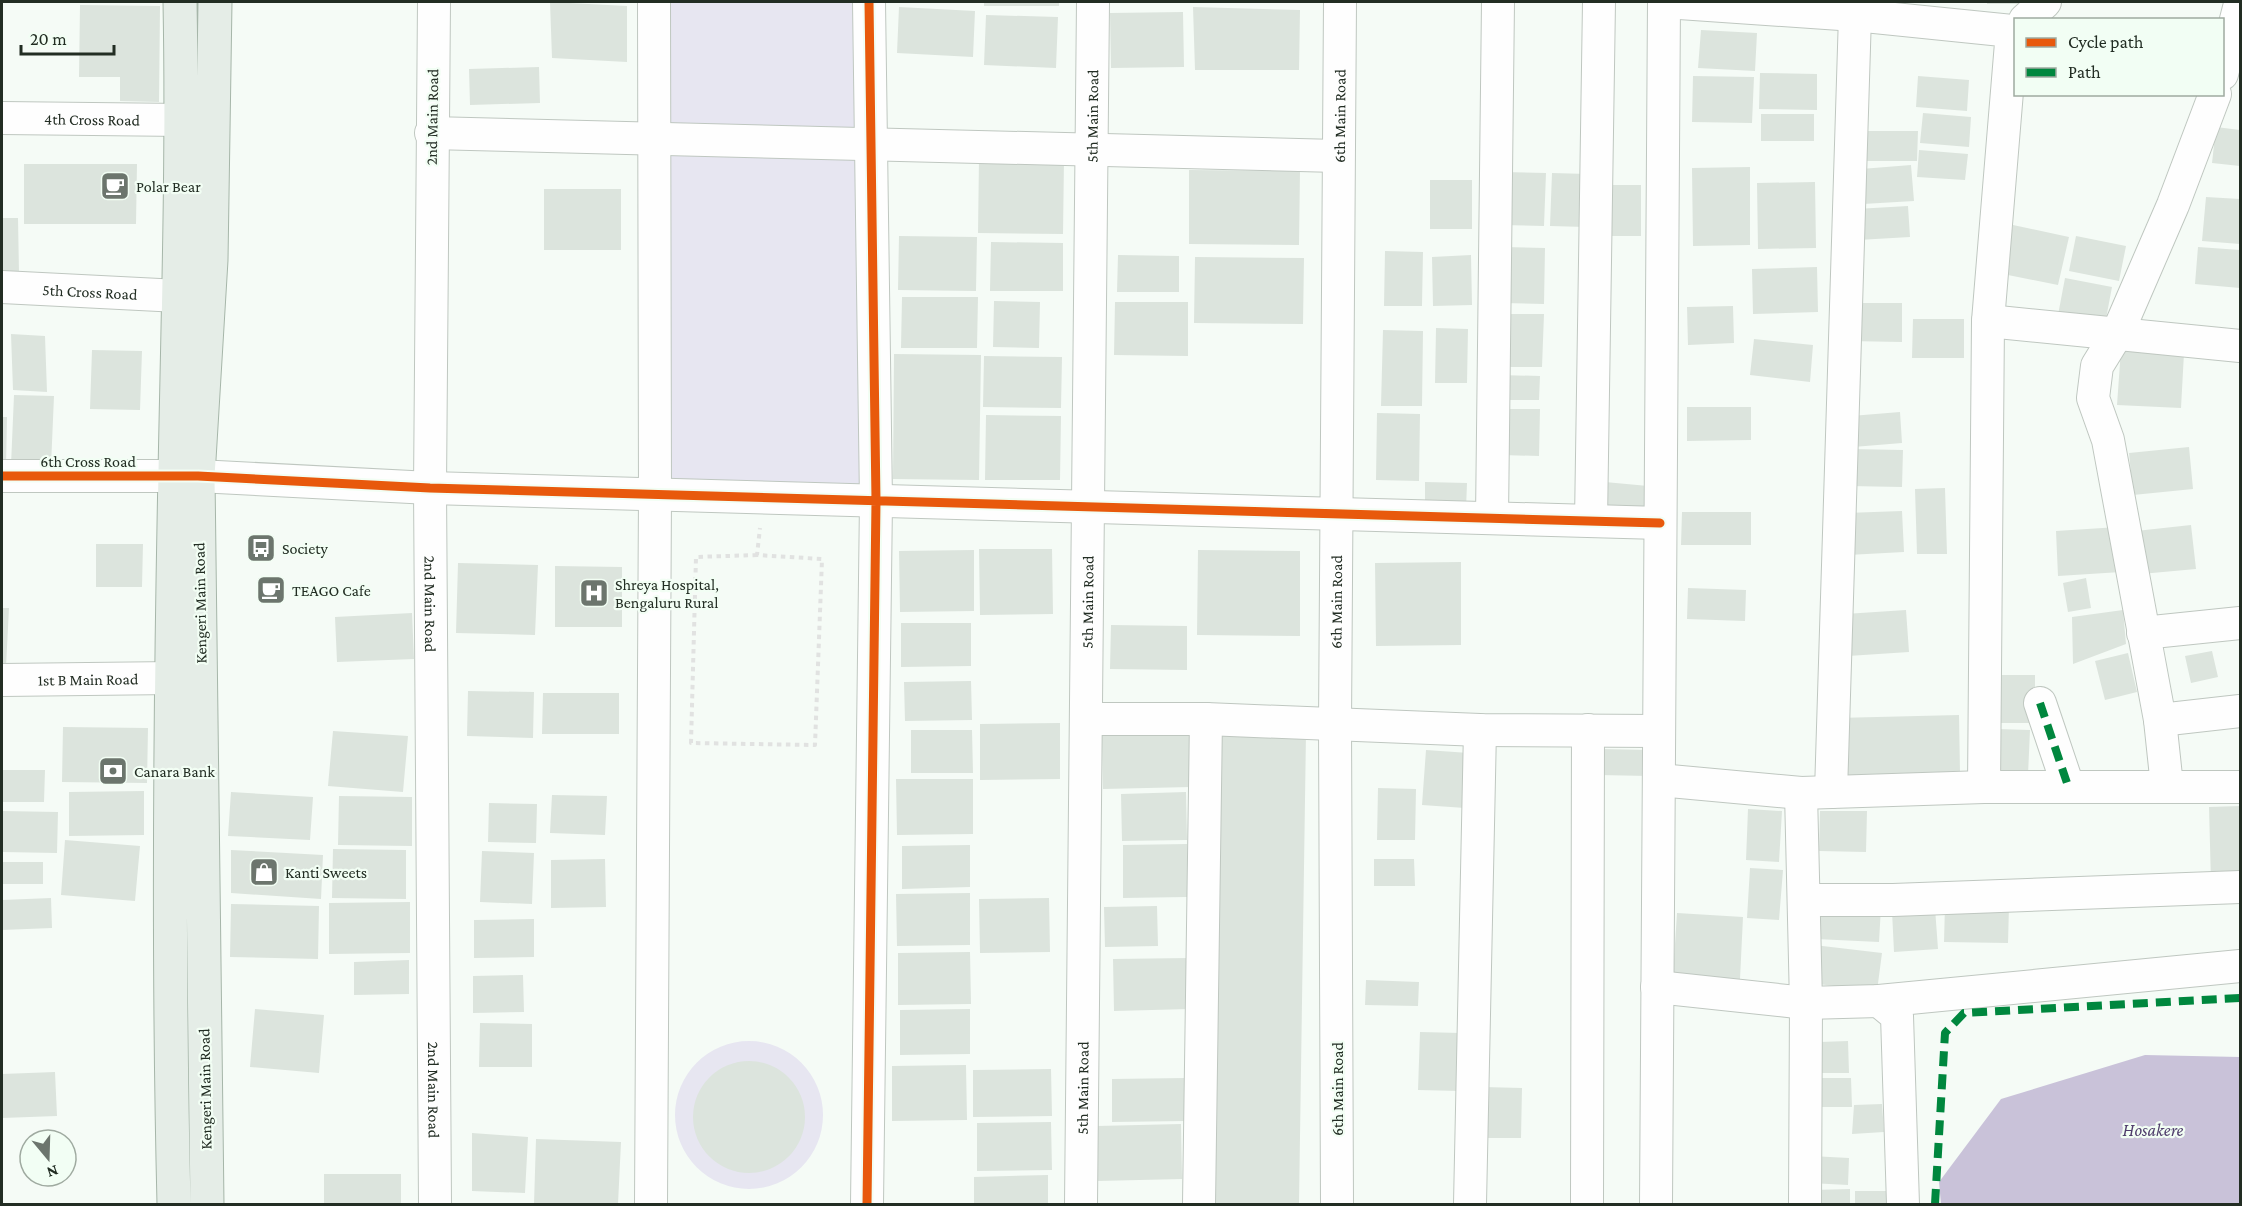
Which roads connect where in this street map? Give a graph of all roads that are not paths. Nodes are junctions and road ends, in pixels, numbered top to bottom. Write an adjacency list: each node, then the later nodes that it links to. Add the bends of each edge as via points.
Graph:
1 (180, 2): 22 (main road, Kengeri Main Road)
2 (215, 2): 34 (main road, Kengeri Main Road, via 211,260)
3 (434, 2): 23 (street, 2nd Main Road)
4 (654, 2): 24 (street)
5 (869, 2): 25 (street)
6 (1093, 2): 26 (street, 5th Main Road)
7 (1340, 2): 27 (street, 6th Main Road)
8 (1498, 2): 40 (street)
9 (1599, 2): 41 (street)
10 (1664, 2): 13 (street); 42 (street)
11 (2045, 2): 14 (street)
12 (2241, 4): 17 (street)
13 (1856, 15): 15 (street); 61 (street)
14 (2026, 18)
15 (2014, 26)
16 (2014, 58): 30 (street)
17 (2224, 70)
18 (2224, 80): 19 (street)
19 (2241, 80)
20 (2214, 96): 31 (street, via 2174,205)
21 (2, 118): 22 (street, 4th Cross Road)
22 (183, 120): 29 (main road, Kengeri Main Road)
23 (431, 133): 24 (street); 35 (street, 2nd Main Road)
24 (653, 139): 25 (street); 36 (street)
25 (869, 144): 26 (street); 37 (street)
26 (1090, 150): 27 (street); 38 (street, 5th Main Road)
27 (1337, 156): 39 (street, 6th Main Road)
28 (2, 287): 29 (street, 5th Cross Road)
29 (179, 296): 34 (main road, Kengeri Main Road)
30 (1989, 321): 31 (street); 57 (street)
31 (2118, 332): 32 (street); 44 (street, via 2097,366 2094,398 2108,440)
32 (2241, 346)
33 (2, 476): 34 (street, 6th Cross Road)
34 (186, 476): 35 (street, 6th Cross Road); 45 (main road, Kengeri Main Road); 69 (main road, Kengeri Main Road)
35 (429, 488): 36 (street, 6th Cross Road); 70 (street, 2nd Main Road)
36 (655, 495): 37 (street, 6th Cross Road); 71 (street)
37 (876, 501): 38 (street, 6th Cross Road); 72 (street)
38 (1090, 507): 39 (street, 6th Cross Road); 49 (street, 5th Main Road)
39 (1337, 514): 40 (street, 6th Cross Road); 52 (street, 6th Main Road)
40 (1492, 518): 41 (street, 6th Cross Road)
41 (1591, 521): 42 (street, 6th Cross Road)
42 (1660, 523): 55 (street)
43 (2241, 623): 44 (street)
44 (2143, 633): 51 (street)
45 (173, 678): 46 (street, 1st B Main Road); 68 (main road, Kengeri Main Road, via 169,992)
46 (2, 680)
47 (2040, 703): 58 (street)
48 (2241, 711): 51 (street)
49 (1087, 719): 50 (street); 73 (street, 5th Main Road)
50 (1206, 719): 52 (street); 74 (street)
51 (2160, 720): 59 (street)
52 (1335, 724): 53 (street); 75 (street, 6th Main Road)
53 (1480, 730): 54 (street); 76 (street)
54 (1588, 730): 55 (street); 77 (street)
55 (1659, 731): 56 (street)
56 (1659, 780): 61 (street); 65 (street)
57 (1984, 786): 58 (street); 61 (street)
58 (2068, 786): 59 (street)
59 (2167, 786): 60 (street)
60 (2241, 787)
61 (1816, 793): 63 (street)
62 (2241, 887): 63 (street)
63 (1804, 900): 67 (street)
64 (2241, 966): 66 (street)
65 (1657, 987): 67 (street); 78 (street)
66 (1879, 1001): 67 (street); 80 (street, via 1897,1016)
67 (1806, 1003): 79 (street)
68 (174, 1204)
69 (207, 1204)
70 (435, 1204)
71 (651, 1204)
72 (867, 1204)
73 (1081, 1204)
74 (1199, 1204)
75 (1337, 1204)
76 (1470, 1204)
77 (1587, 1204)
78 (1656, 1204)
79 (1805, 1204)
80 (1903, 1204)

